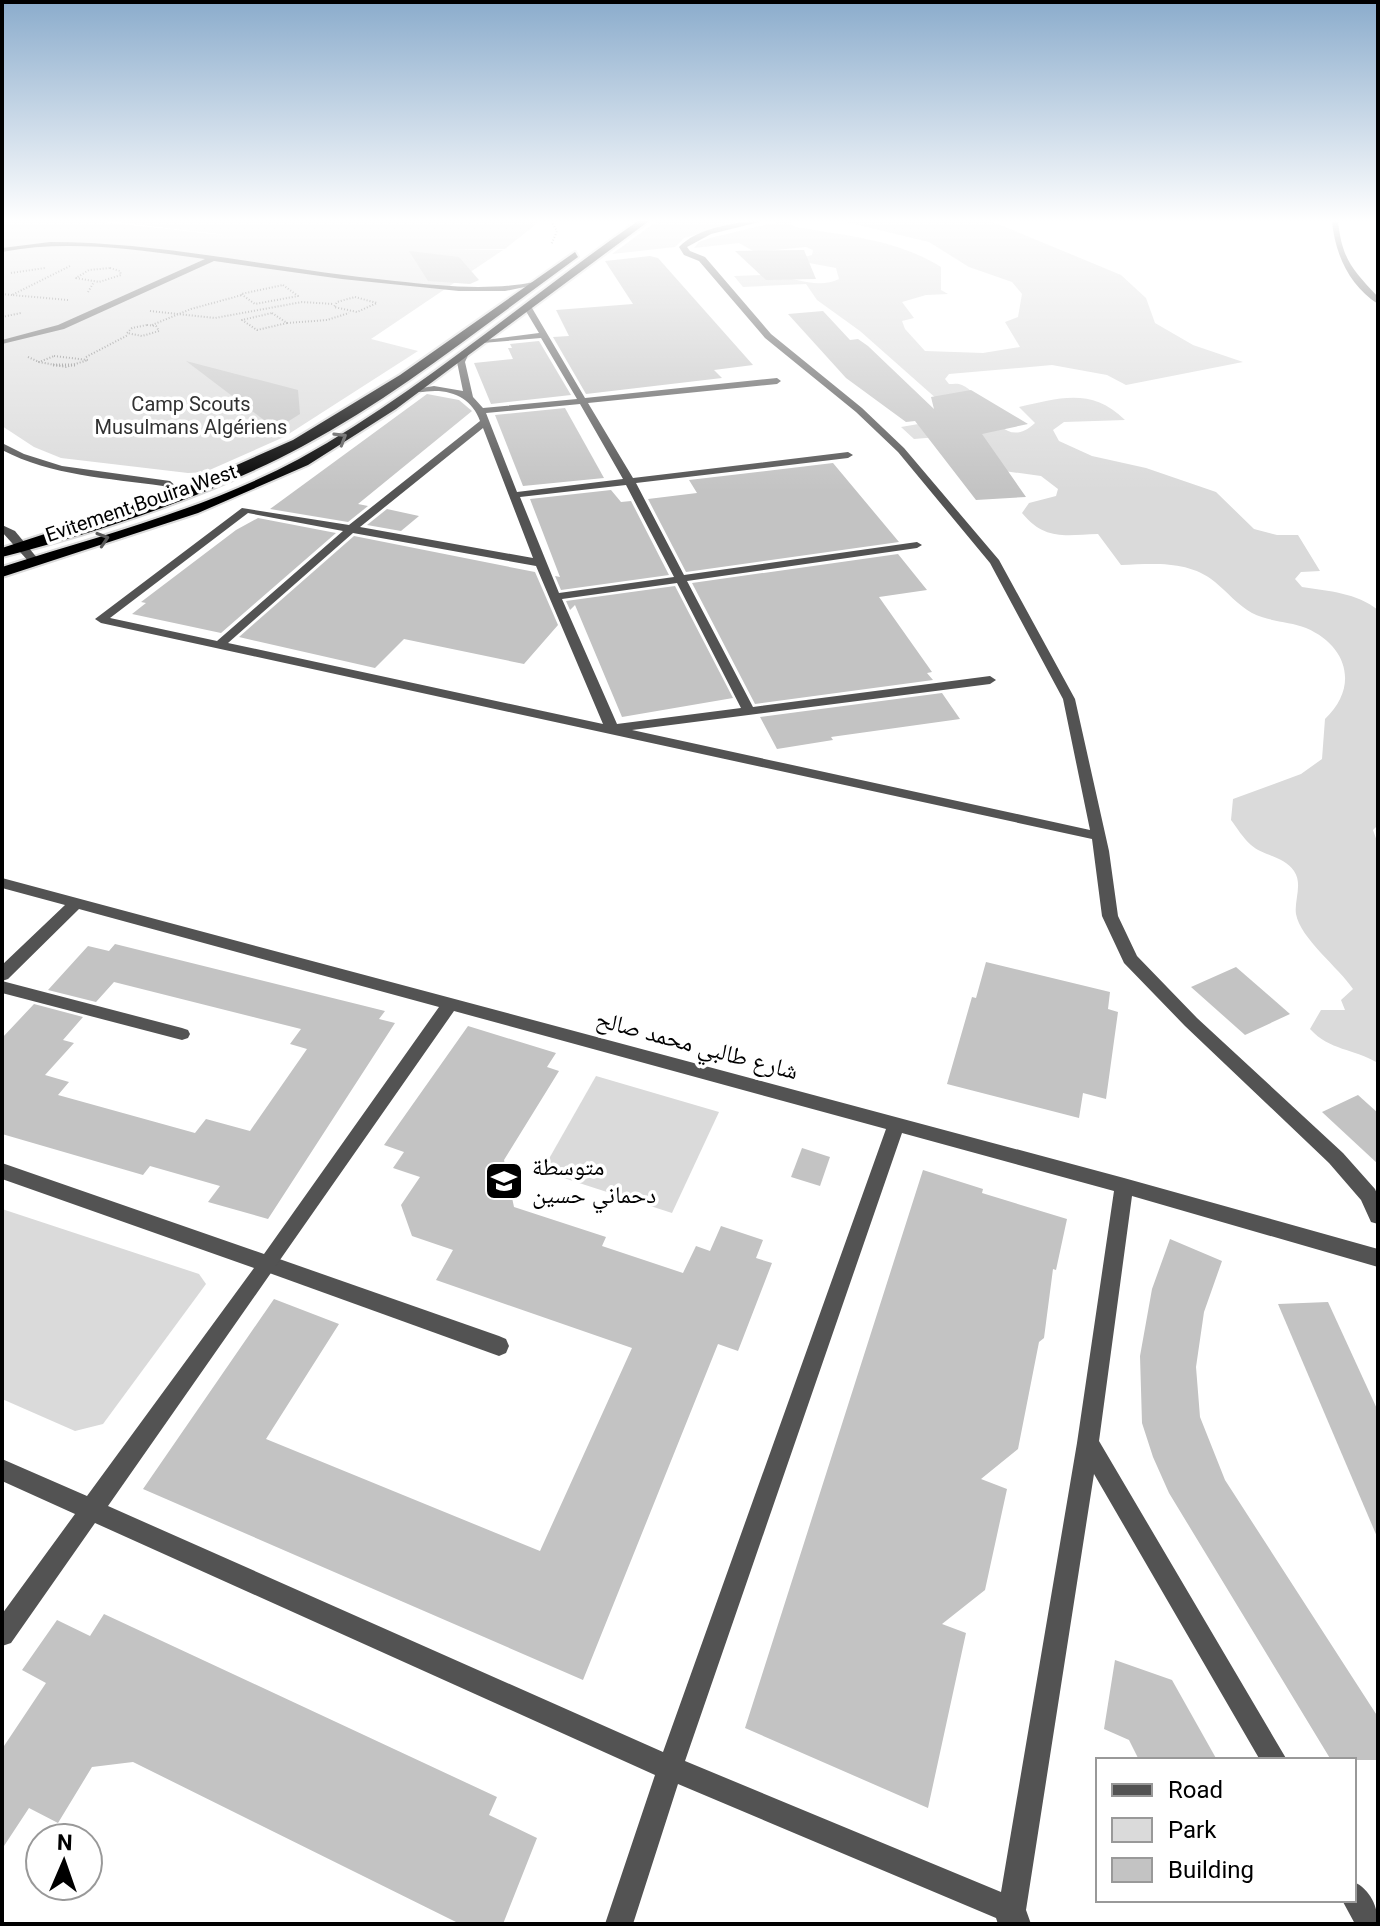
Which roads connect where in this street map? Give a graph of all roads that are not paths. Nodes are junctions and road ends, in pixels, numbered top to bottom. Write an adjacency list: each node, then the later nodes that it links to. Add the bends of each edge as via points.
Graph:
1 (97, 311): 8 (street, via 50,331)
2 (497, 311): 19 (highway, Evitement Bouira West, via 298,443)
3 (524, 311): 7 (highway, Evitement Bouira West)
4 (530, 311): 6 (street)
5 (746, 311): 34 (street, via 768,336 901,450 995,562 1069,699)
6 (544, 335): 7 (street); 13 (street)
7 (482, 341): 9 (highway, Evitement Bouira West)
8 (2, 342)
9 (465, 353): 11 (highway, Evitement Bouira West); 12 (street, via 461,362)
10 (777, 381): 13 (street)
11 (414, 390): 12 (street, via 440,388); 25 (highway, Evitement Bouira West, one-way to 11, via 261,483 305,461)
12 (469, 396): 14 (street)
13 (584, 401): 14 (street); 17 (street)
14 (483, 417): 18 (street); 21 (street)
15 (2, 446): 19 (street, via 48,466 166,483 173,488)
16 (848, 455): 17 (street)
17 (630, 482): 18 (street); 28 (street)
18 (515, 495): 26 (street)
19 (166, 502): 23 (highway, Evitement Bouira West)
20 (2, 528): 23 (street)
21 (351, 529): 26 (street); 30 (street); 30 (street, via 246,510 101,619)
22 (917, 545): 28 (street)
23 (20, 547): 24 (highway, Evitement Bouira West); 25 (street)
24 (2, 553)
25 (34, 561): 27 (highway, Evitement Bouira West)
26 (540, 563): 29 (street)
27 (2, 572)
28 (678, 579): 29 (street); 32 (street)
29 (555, 597): 33 (street)
30 (221, 643): 33 (street)
31 (990, 680): 32 (street)
32 (749, 711): 33 (street)
33 (612, 729): 34 (street)
34 (1098, 836): 44 (street, via 1110,916 1130,959 1336,1158 1368,1195)
35 (2, 883): 36 (street, شارع طالبي محمد صالح)
36 (77, 902): 37 (street); 39 (street, شارع طالبي محمد صالح)
37 (2, 975)
38 (2, 987): 40 (street)
39 (451, 1003): 41 (street, شارع طالبي محمد صالح); 46 (street)
40 (182, 1034)
41 (896, 1125): 43 (street, شارع طالبي محمد صالح); 53 (street)
42 (2, 1171): 46 (street)
43 (1124, 1186): 45 (street, شارع طالبي محمد صالح); 48 (street)
44 (1378, 1216)
45 (1378, 1258)
46 (268, 1264): 47 (street); 50 (street)
47 (499, 1346)
48 (1088, 1443): 52 (street); 55 (street)
49 (2, 1470): 50 (street)
50 (91, 1509): 51 (street); 53 (street)
51 (2, 1634)
52 (1273, 1758)
53 (670, 1768): 55 (street); 56 (street)
54 (1356, 1900): 57 (street)
55 (1013, 1920)
56 (619, 1924)
57 (1370, 1924)

